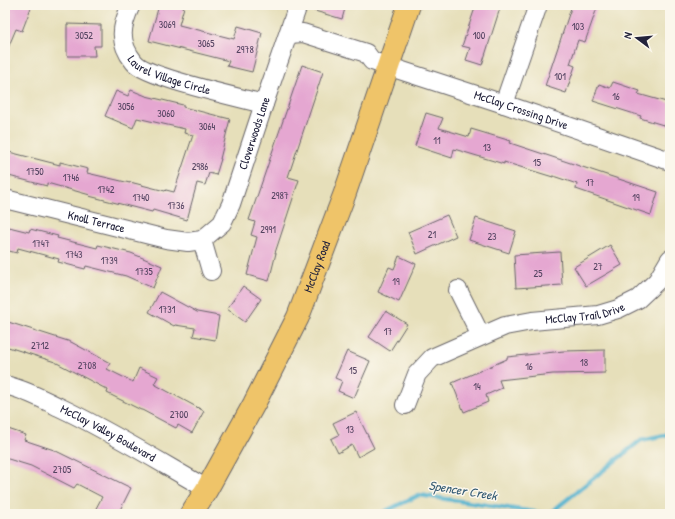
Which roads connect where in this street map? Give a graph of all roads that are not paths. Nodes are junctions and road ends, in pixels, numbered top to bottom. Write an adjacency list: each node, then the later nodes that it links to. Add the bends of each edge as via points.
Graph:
1 (131, 5): 7 (street, Laurel Village Circle, via 122,33 134,63 152,73)
2 (298, 5): 5 (street, Cloverwoods Lane)
3 (409, 5): 6 (main road, McClay Road)
4 (538, 5): 8 (street)
5 (289, 34): 6 (street, McClay Crossing Drive, via 298,43 363,65); 7 (street, Cloverwoods Lane)
6 (380, 64): 8 (street, McClay Crossing Drive); 18 (main road, McClay Road, via 338,213 298,317)
7 (264, 104): 11 (street, Cloverwoods Lane, via 231,204 222,223)
8 (504, 104): 9 (street, McClay Crossing Drive)
9 (670, 162)
10 (5, 199): 11 (street, Knoll Terrace, via 166,239)
11 (195, 241): 13 (street)
12 (670, 260): 15 (street, McClay Trail Drive, via 657,281 638,298 618,309 598,315 505,326)
13 (211, 271)
14 (458, 290): 15 (street)
15 (481, 336): 17 (street, McClay Trail Drive, via 432,358 417,374)
16 (5, 385): 18 (street, McClay Valley Boulevard, via 13,386 82,418)
17 (405, 405)
18 (207, 489): 19 (main road, McClay Road)
19 (191, 514)

